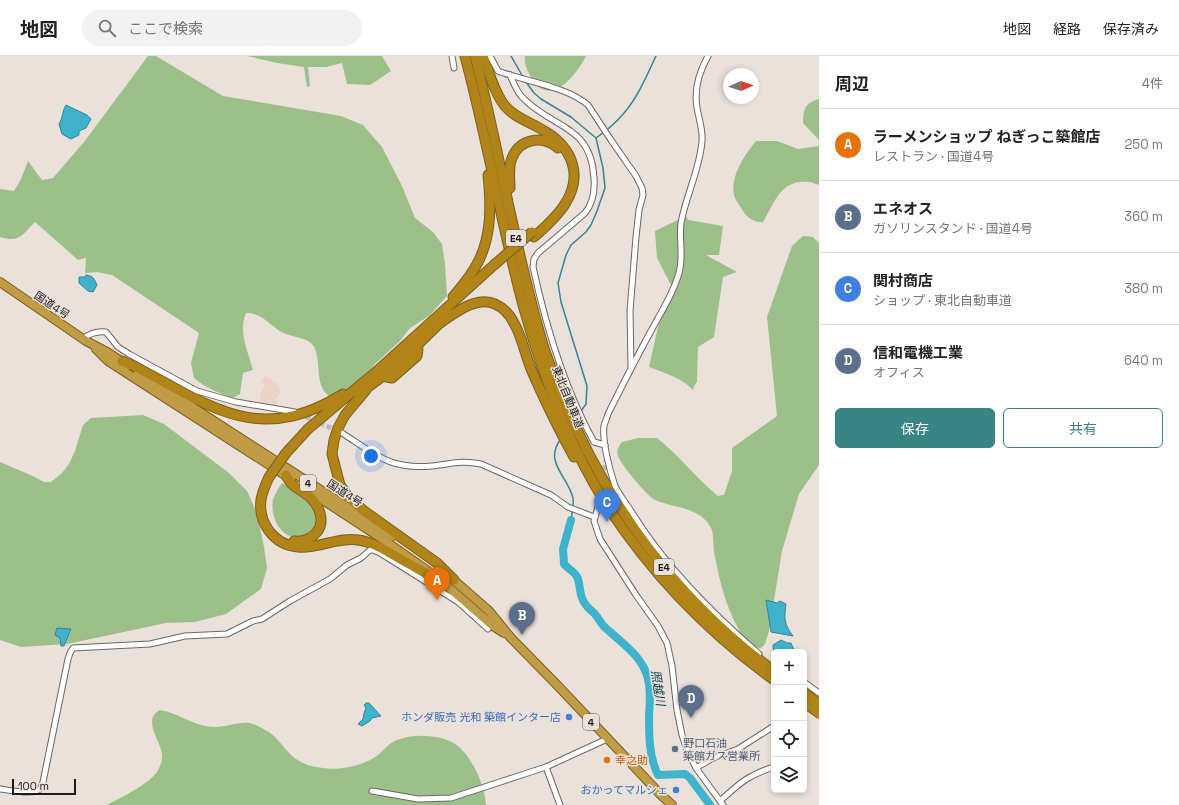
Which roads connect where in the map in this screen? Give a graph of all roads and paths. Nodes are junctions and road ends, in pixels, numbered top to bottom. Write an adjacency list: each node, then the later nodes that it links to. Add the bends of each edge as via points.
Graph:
1 (452, 56): 7 (street)
2 (465, 56): 9 (highway, 東北自動車道 / E4)
3 (475, 56): 10 (highway, 東北自動車道 / E4)
4 (483, 56): 11 (highway, via 505,106 559,141 569,152 573,165 572,190 566,204 550,222)
5 (490, 56): 8 (street, via 498,70)
6 (708, 56): 18 (street, via 696,86 702,140 681,225 680,268 676,283)
7 (454, 68)
8 (510, 75): 18 (street, via 584,101 642,188 630,311); 24 (street, via 527,102 578,136 589,153 594,192 590,207 538,253 533,267 548,329 581,418 594,442)
9 (480, 119): 13 (highway, via 490,196 488,233 478,264); 21 (highway, 東北自動車道 / E4, via 523,306 539,358)
10 (511, 212): 11 (highway, via 510,171 511,159 515,152 520,146 532,140 540,139 552,143 567,161 570,173 569,186 559,206); 21 (highway, 東北自動車道 / E4, via 523,270)
11 (533, 234): 13 (highway)
12 (0, 282): 14 (highway, 国道4号 / 4)
13 (434, 323): 15 (highway); 19 (highway, via 406,344); 21 (highway, via 474,303 495,304 507,312 515,324 542,395)
14 (83, 339): 16 (highway, 国道4号 / 4); 20 (street, via 89,334 106,332 118,347 197,392)
15 (422, 340): 19 (highway); 19 (highway, via 418,349)
16 (92, 345): 17 (highway, 国道4号 / 4); 25 (highway, 国道4号 / 4, via 108,361)
17 (122, 362): 19 (highway, via 216,409 258,419 287,418 312,411); 29 (highway, 国道4号 / 4, via 388,533)
18 (631, 368): 24 (street, via 604,425)
19 (374, 381): 26 (highway, bridge, via 308,429); 29 (highway, via 345,415 334,440 332,454 340,485 364,511 437,563)
20 (295, 412)
21 (565, 424): 23 (highway, 東北自動車道 / E4); 23 (highway)
22 (342, 433): 28 (street, via 382,460 393,463 431,466 458,461 480,464 551,495 568,507)
23 (576, 445): 34 (highway, 東北自動車道 / E4, via 624,515 668,572 726,632); 35 (highway, E4, via 584,474 606,507 662,577 695,613)
24 (605, 445): 33 (street, via 616,486 638,523 666,560 733,631)
25 (286, 475): 26 (highway, via 292,484 311,498 318,507 321,522 318,531 305,540 291,541 272,527 266,505); 30 (highway, 国道4号 / 4)
26 (271, 478): 30 (highway, via 261,499 261,514 265,526 277,539 298,547 358,540 374,544)
27 (598, 507): 28 (street)
28 (594, 518): 44 (street, via 600,539 667,643 682,735)
29 (454, 580): 31 (highway, 国道4号 / 4)
30 (442, 581): 31 (highway, 国道4号 / 4)
31 (468, 602): 32 (street); 42 (highway, 国道4号 / 4, via 510,638); 46 (street, via 440,589 380,553 370,550 330,579 262,619 227,634 186,636 150,644 73,648 68,660 40,789 22,792)
32 (488, 630)
33 (771, 663)
34 (771, 669)
35 (771, 678)
36 (807, 684): 37 (street, via 819,693)
37 (808, 694): 39 (highway)
38 (807, 704): 40 (highway)
39 (819, 704)
40 (819, 713)
41 (771, 728): 44 (street, via 738,749 711,758)
42 (607, 739): 43 (street); 50 (highway, 国道4号 / 4)
43 (546, 767): 47 (street, via 451,798 418,799); 49 (street)
44 (696, 768): 48 (street)
45 (771, 768): 48 (street, via 741,781)
46 (0, 789)
47 (372, 791)
48 (722, 803)
49 (560, 805)
50 (672, 805)

